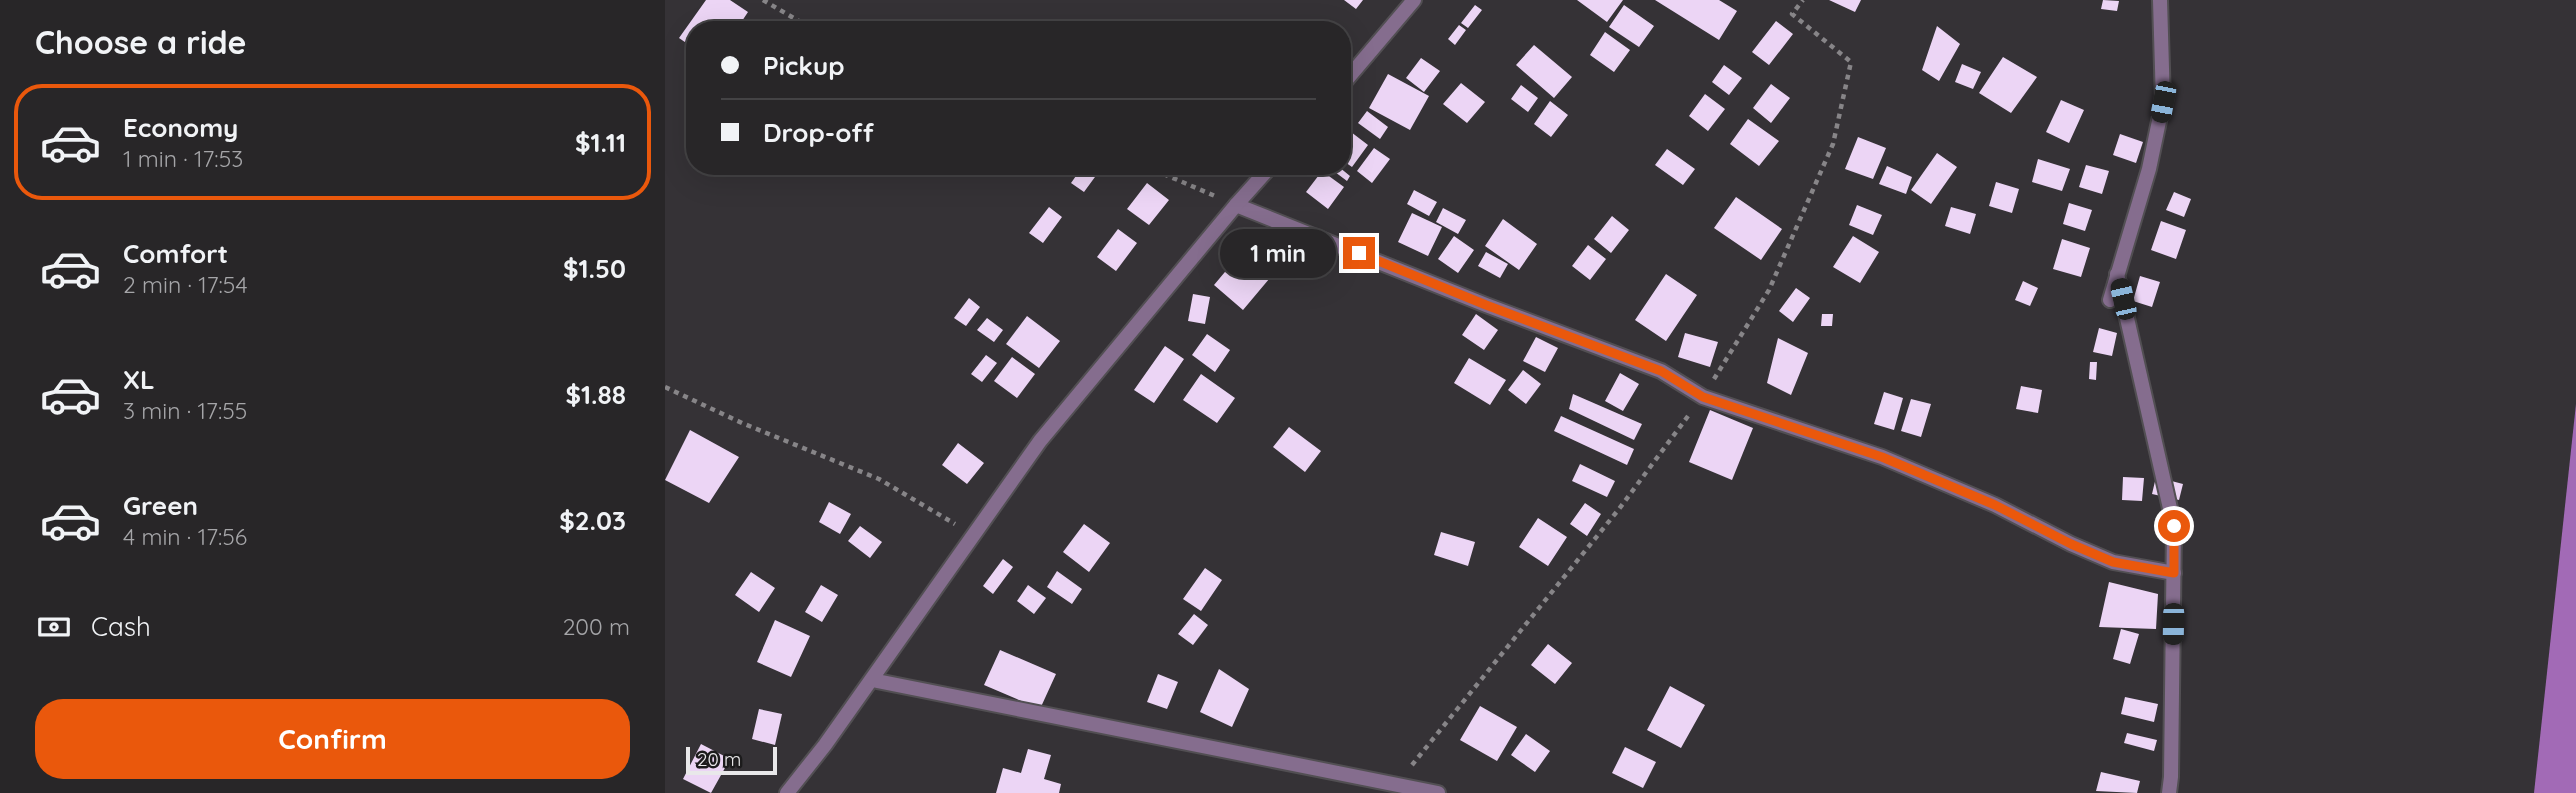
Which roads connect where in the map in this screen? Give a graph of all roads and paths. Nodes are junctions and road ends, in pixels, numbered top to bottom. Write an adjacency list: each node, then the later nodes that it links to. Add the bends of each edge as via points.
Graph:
1 (763, 0): 5 (path)
2 (1414, 0): 6 (street)
3 (1803, 0): 13 (path, via 1792,14 1851,62 1833,144 1769,290)
4 (2160, 0): 10 (street, via 2163,102 2150,169)
5 (799, 21)
6 (1351, 74)
7 (1166, 175): 9 (path)
8 (1263, 175): 9 (street)
9 (1236, 205): 13 (street, via 1661,371); 14 (street, via 1041,441)
10 (2117, 274): 11 (street); 15 (street, via 2174,526)
11 (2110, 299)
12 (665, 387): 14 (path, via 879,479)
13 (1703, 397): 15 (street, via 1882,457 2113,562); 17 (path)
14 (974, 535): 16 (street)
15 (2174, 573): 20 (street)
16 (872, 680): 17 (street); 18 (street)
17 (1397, 785): 19 (street)
18 (787, 793)
19 (1438, 793)
20 (2169, 793)

